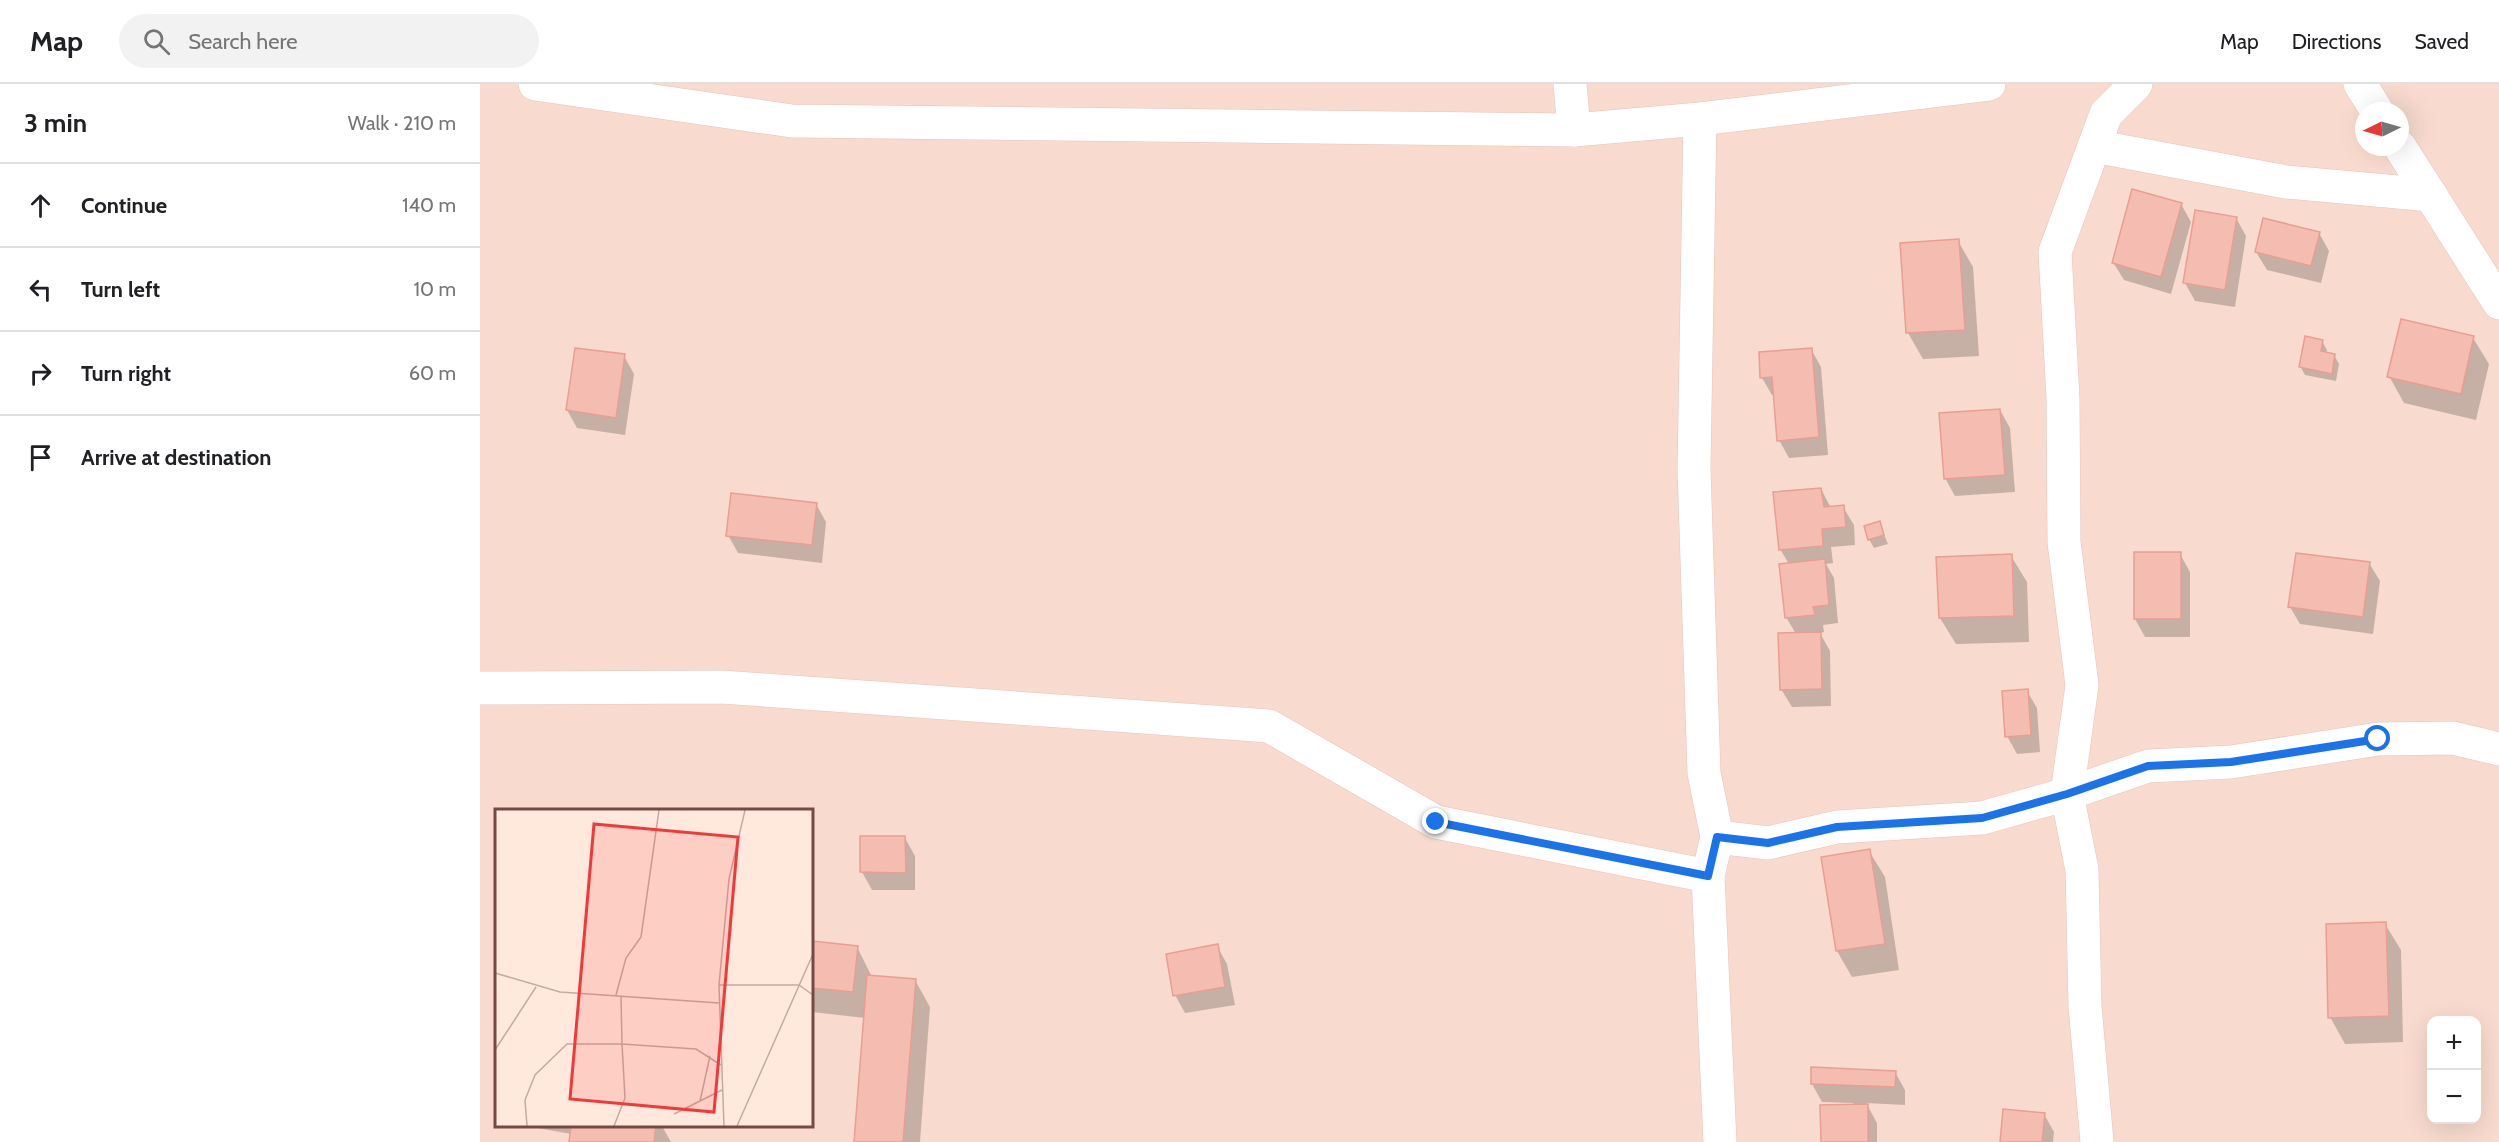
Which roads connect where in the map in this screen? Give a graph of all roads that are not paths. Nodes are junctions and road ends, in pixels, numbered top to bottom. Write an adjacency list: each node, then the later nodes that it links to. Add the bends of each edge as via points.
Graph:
1 (535, 84): 8 (street, via 792,121)
2 (1570, 84): 8 (street)
3 (1989, 84): 7 (street)
4 (2136, 84): 9 (street, via 2106,114)
5 (2360, 84): 6 (street)
6 (2371, 102)
7 (1700, 119): 8 (street); 16 (street, via 1694,469 1704,773)
8 (1574, 130)
9 (2094, 146): 11 (street, via 2286,182); 15 (street, via 2055,252 2064,542 2082,685)
10 (2406, 156): 11 (street)
11 (2431, 195): 12 (street)
12 (2499, 303)
13 (480, 687): 17 (street, via 722,687 1269,726 1436,822)
14 (2499, 749): 15 (street, via 2453,738 2378,739 2231,762 2148,766)
15 (2067, 794): 16 (street, via 1982,818 1837,827 1768,843); 19 (street, via 2082,870 2085,1006)
16 (1717, 837): 17 (street)
17 (1708, 876): 18 (street)
18 (1720, 1142)
19 (2097, 1142)

